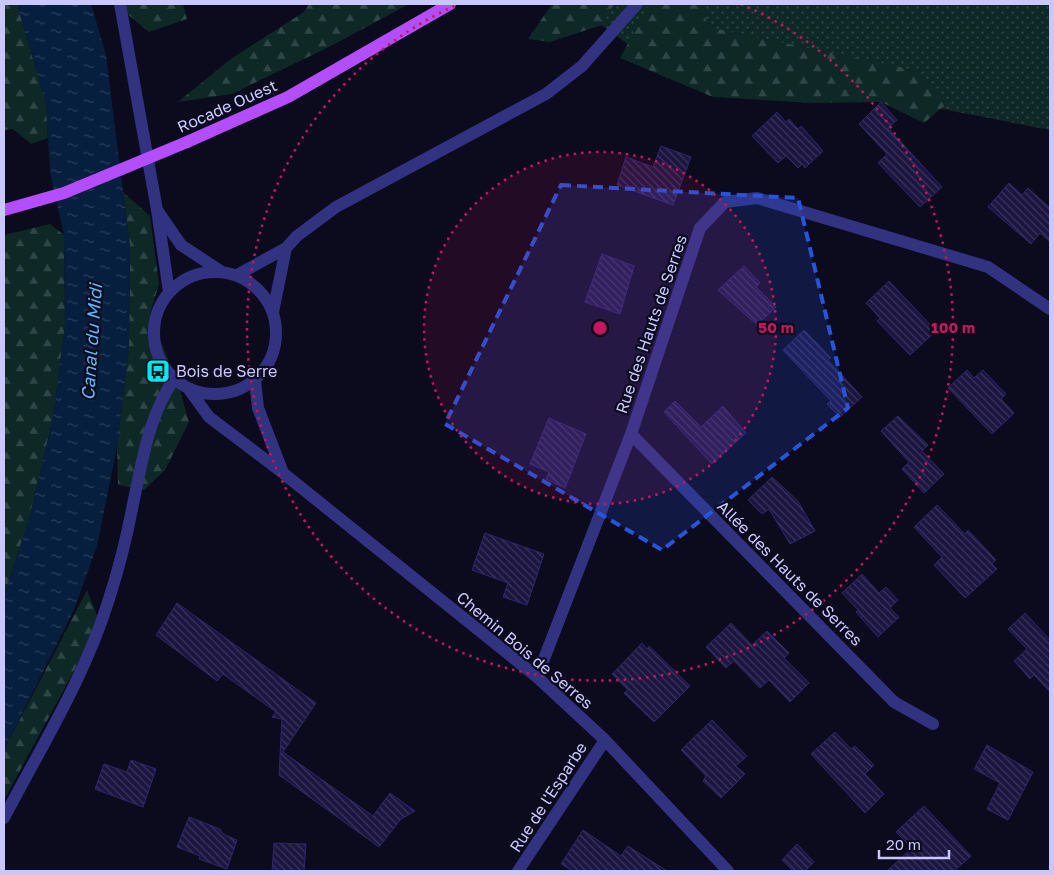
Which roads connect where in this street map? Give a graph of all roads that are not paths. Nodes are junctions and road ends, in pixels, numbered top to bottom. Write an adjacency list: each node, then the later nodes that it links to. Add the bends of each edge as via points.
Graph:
1 (120, 4): 5 (street)
2 (450, 4): 4 (main road, Rocade Ouest, bridge, via 288,97 64,193)
3 (638, 4): 6 (street, via 582,66 546,94 336,206)
4 (4, 210)
5 (157, 210): 7 (street, via 181,245); 9 (street)
6 (286, 248): 8 (street); 11 (street)
7 (222, 272): 8 (street); 9 (street, via 202,273 184,280)
8 (237, 276): 11 (street, via 264,296)
9 (169, 292): 12 (street, via 159,308 154,336 162,364)
10 (1050, 309): 15 (street, Rue des Hauts de Serres, via 988,267 757,198 725,202 700,228)
11 (273, 312): 13 (street, via 276,330 274,349 267,366)
12 (174, 378): 14 (street); 20 (street, via 150,424 109,600 81,671)
13 (255, 380): 14 (street, via 222,394 205,394); 16 (street, via 258,408)
14 (188, 388): 16 (street, Chemin Bois de Serres, via 209,417)
15 (631, 434): 17 (street, Rue des Hauts de Serres); 18 (street, Allée des Hauts de Serres, via 894,702)
16 (283, 473): 17 (street, Chemin Bois de Serres)
17 (537, 677): 19 (street, Chemin Bois de Serres)
18 (933, 724)
19 (605, 740): 21 (street, Rue de l'Esparbe); 22 (street, Chemin Bois de Serres)
20 (4, 818)
21 (518, 871)
22 (728, 871)

